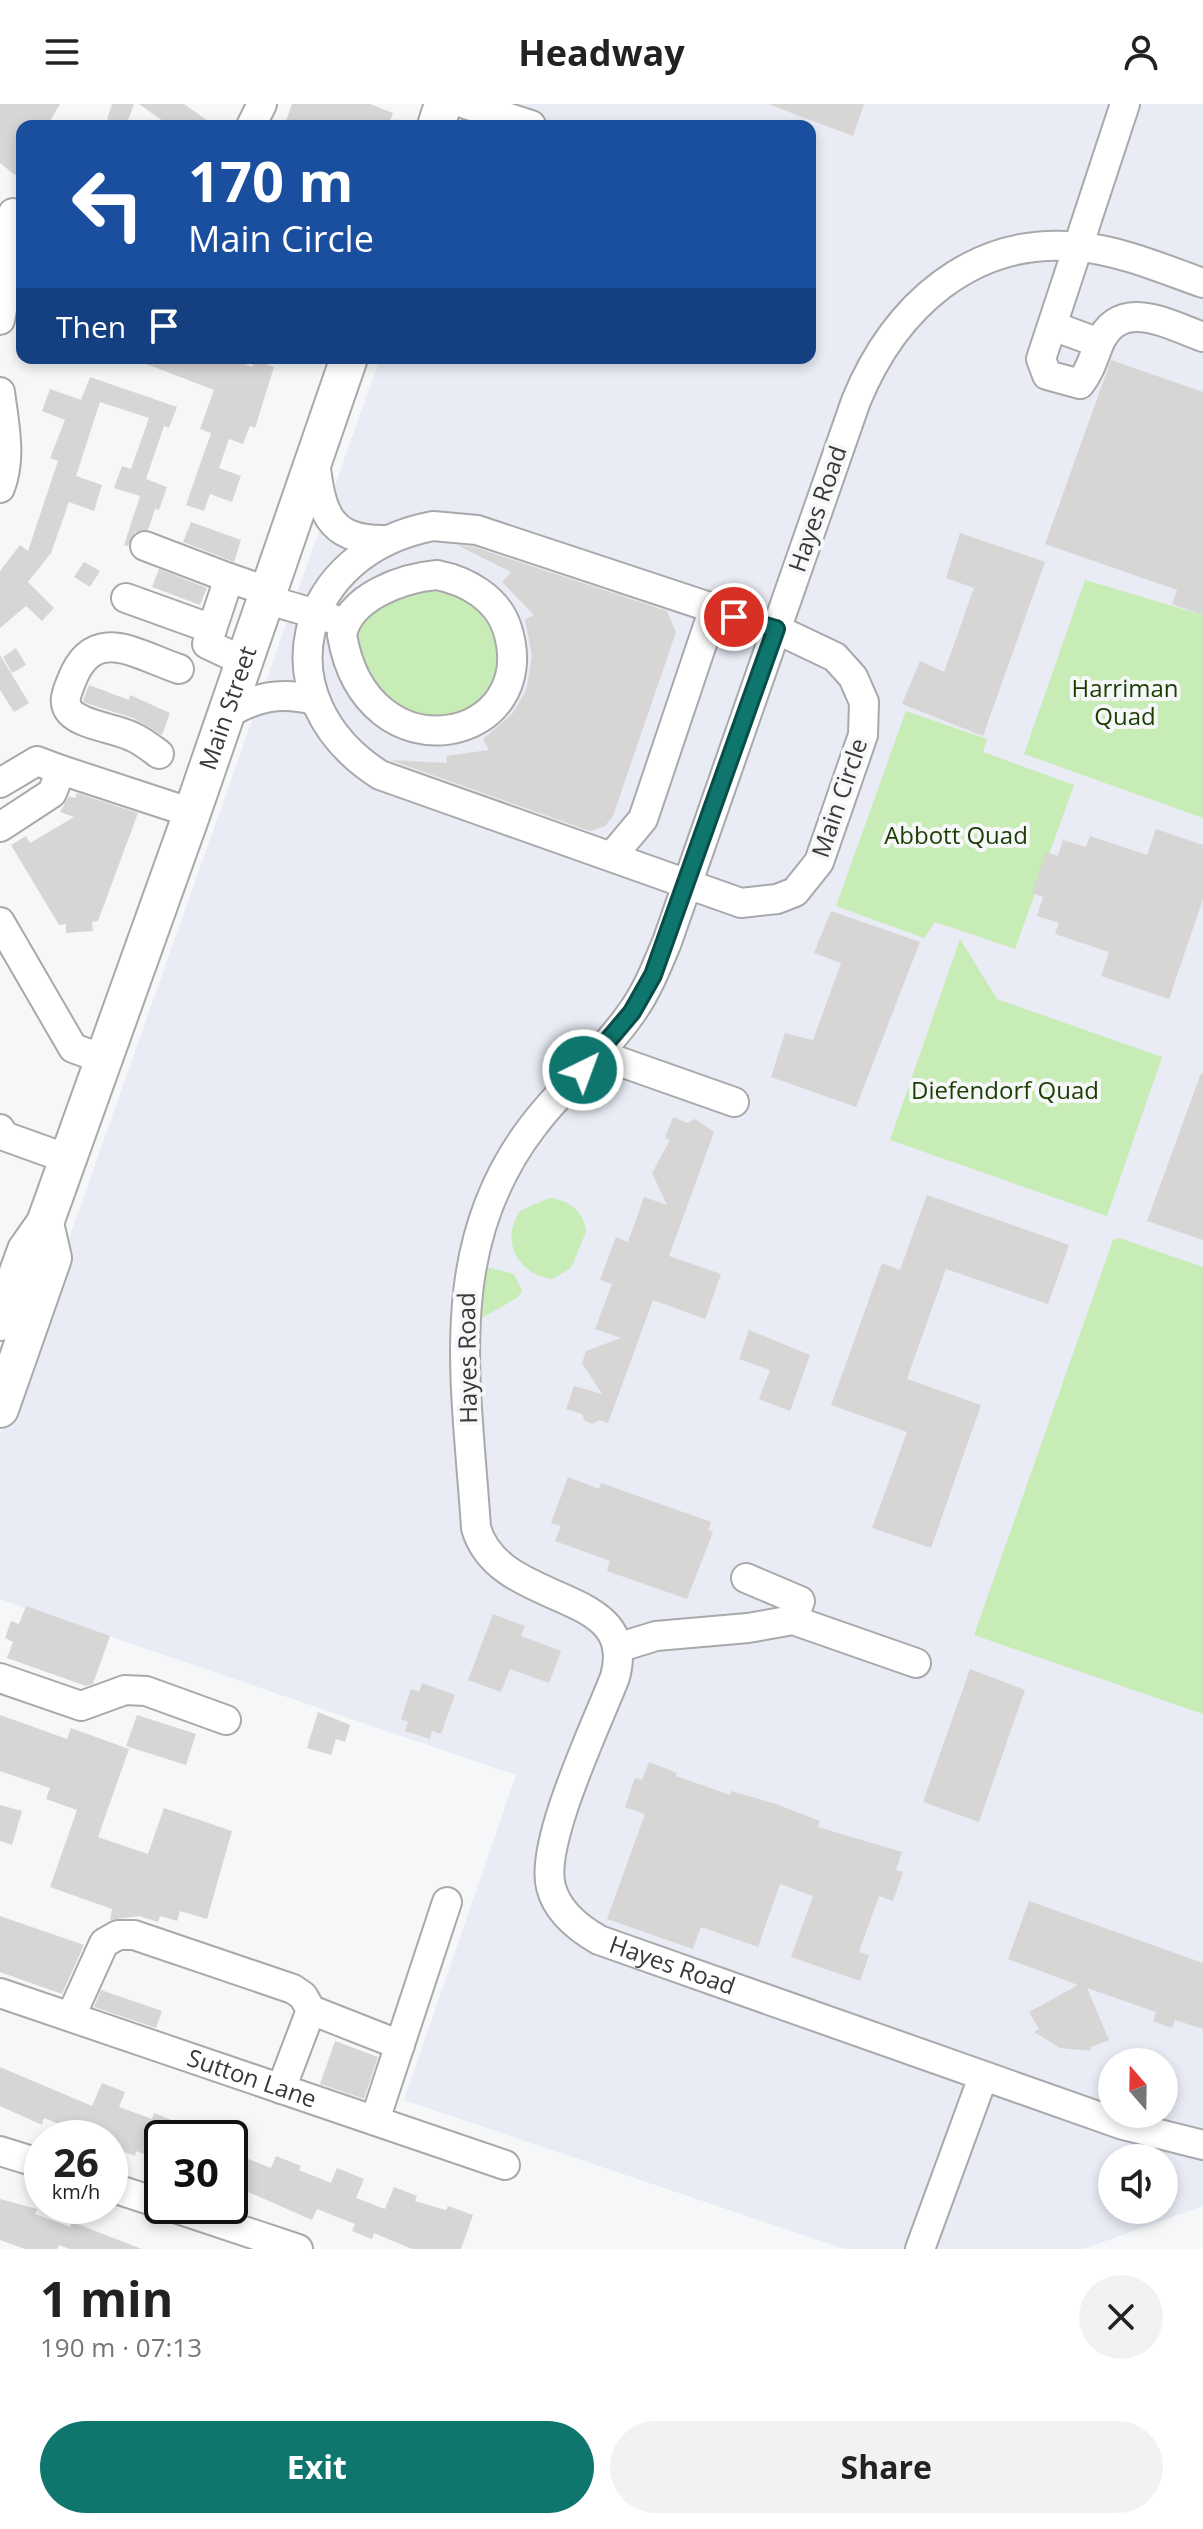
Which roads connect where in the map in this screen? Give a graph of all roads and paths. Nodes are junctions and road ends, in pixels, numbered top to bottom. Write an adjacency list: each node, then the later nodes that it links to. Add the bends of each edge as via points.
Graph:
1 (465, 104): 3 (street)
2 (1125, 104): 5 (street)
3 (515, 120)
4 (9, 226): 7 (street, via 13,251)
5 (1078, 246): 6 (street, Hayes Road); 8 (street); 24 (street, Hayes Road, via 1032,249 969,267 941,284 900,322 875,356 861,388)
6 (1203, 283)
7 (0, 320)
8 (1053, 326): 10 (street); 10 (street, via 1041,359 1047,375 1080,384 1090,372)
9 (1203, 337): 10 (street, via 1129,315 1117,320)
10 (1099, 343)
11 (347, 364): 13 (main road, Main Street)
12 (0, 394): 14 (street, via 6,438)
13 (315, 461): 15 (street, via 331,522 350,537); 18 (main road, Main Street)
14 (0, 488)
15 (383, 540): 20 (street, Main Circle, via 433,526 477,530); 21 (street, Main Circle, via 329,587)
16 (145, 546): 17 (street)
17 (229, 578): 18 (street); 23 (street)
18 (266, 595): 21 (street); 25 (main road, Main Street)
19 (126, 598): 23 (street)
20 (713, 611): 24 (street, Main Circle); 34 (street, via 643,819)
21 (315, 614): 22 (street); 27 (street, Main Circle, via 308,649)
22 (344, 623): 22 (street, via 344,649 365,692 382,714 408,728 444,732 471,722 492,707 508,684 511,650 503,619 484,596 452,579 426,576 399,584 362,603)
23 (212, 629): 25 (street, via 207,644)
24 (776, 629): 35 (street, Hayes Road); 35 (street, Main Circle, via 835,657 853,677 864,702 863,735 835,821 819,862 795,892 741,903)
25 (243, 661): 28 (main road, Main Street)
26 (179, 669): 29 (street, via 114,647 97,649 80,660 67,694 66,705 73,714 135,737)
27 (314, 700): 28 (street, via 292,694 269,696); 34 (street, Main Circle, via 339,743 380,775)
28 (224, 716): 32 (main road, Main Street)
29 (159, 754)
30 (61, 770): 31 (street, via 37,761); 32 (street); 33 (street, via 52,793)
31 (0, 783)
32 (192, 813): 38 (main road, Main Street)
33 (0, 827)
34 (612, 856): 35 (street, Main Circle)
35 (686, 885): 37 (street, Hayes Road, via 644,992)
36 (0, 922): 38 (street, via 73,1048)
37 (598, 1054): 39 (street); 47 (street, Hayes Road, via 531,1128 500,1178 474,1242 463,1332 481,1545 507,1573 600,1617)
38 (103, 1059): 41 (main road, Main Street)
39 (734, 1102)
40 (1, 1135): 41 (street)
41 (68, 1159): 42 (main road, Main Street)
42 (45, 1223): 43 (main road, Main Street, via 26,1250); 44 (main road, via 53,1258)
43 (0, 1322)
44 (0, 1409)
45 (746, 1578): 46 (street, via 800,1601)
46 (793, 1620): 47 (street, via 656,1636); 48 (street)
47 (617, 1648): 56 (street, Hayes Road, via 615,1677 571,1788 552,1853 551,1886 565,1914 599,1940)
48 (916, 1663)
49 (0, 1678): 50 (street, via 81,1706 125,1690 146,1691)
50 (226, 1720)
51 (447, 1902): 55 (street)
52 (0, 1993): 54 (street, Sutton Lane)
53 (311, 2010): 54 (street, via 293,1989 134,1935 118,1935 104,1943); 55 (street); 57 (street)
54 (71, 2016): 57 (street, Sutton Lane)
55 (400, 2045): 58 (street)
56 (983, 2077): 59 (street, Hayes Road, via 1164,2138); 65 (street)
57 (281, 2089): 58 (street, Sutton Lane)
58 (375, 2120): 62 (street, Sutton Lane)
59 (1203, 2145)
60 (0, 2151): 61 (street)
61 (24, 2158)
62 (505, 2165)
63 (223, 2224): 64 (street)
64 (298, 2249)
65 (920, 2249)

